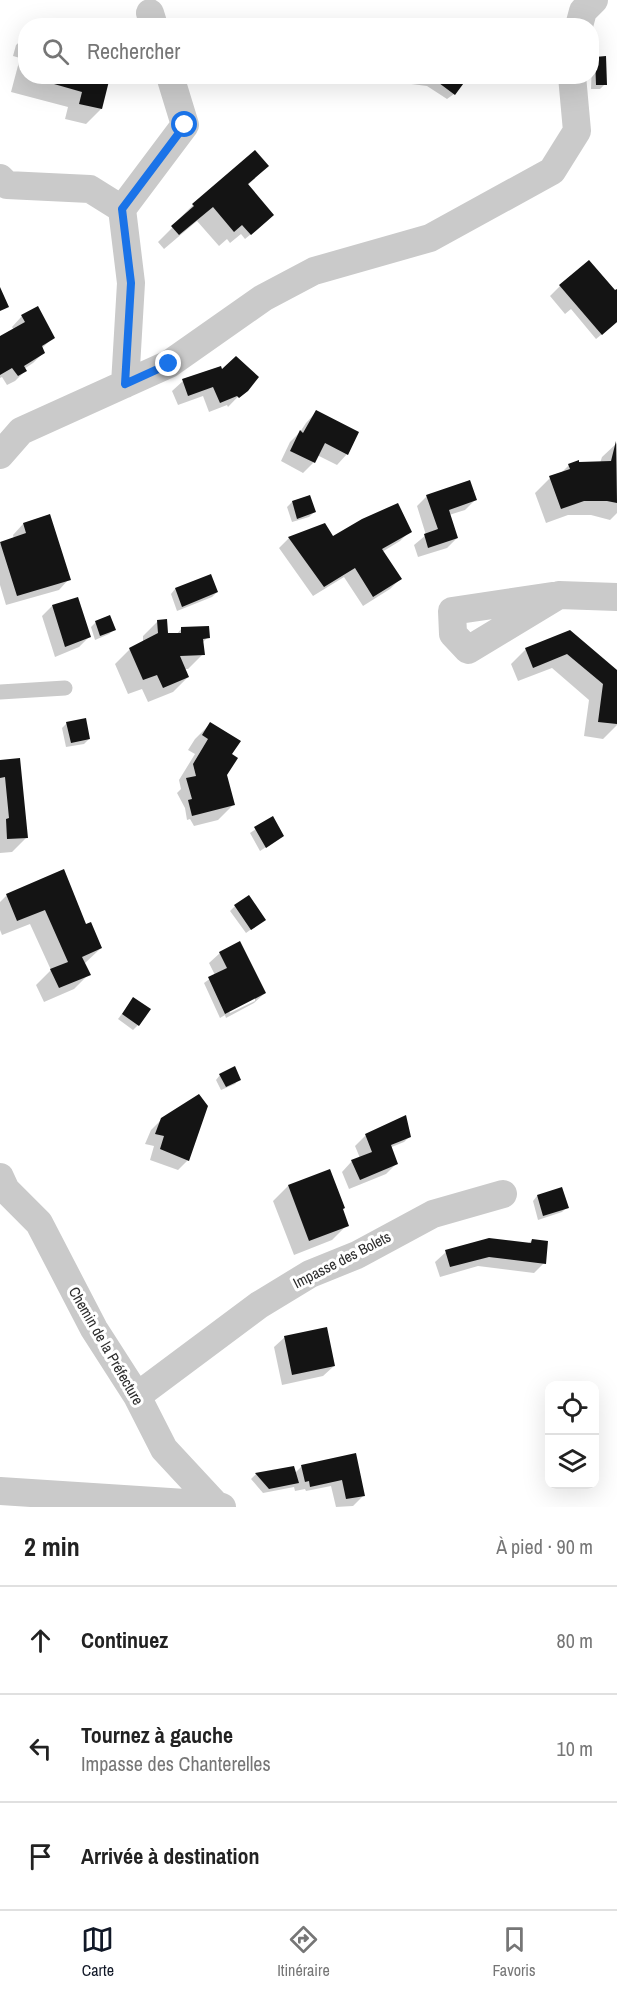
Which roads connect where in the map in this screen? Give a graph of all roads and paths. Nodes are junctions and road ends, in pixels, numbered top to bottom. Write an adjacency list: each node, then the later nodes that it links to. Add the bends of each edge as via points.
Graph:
1 (594, 0): 2 (street)
2 (581, 18)
3 (172, 84): 6 (street, via 185,125)
4 (573, 84): 7 (street, via 577,131 552,171 430,238 314,271 263,298 169,364)
5 (0, 178): 6 (street, via 7,185 90,189)
6 (122, 209): 7 (street, via 131,283)
7 (125, 384): 8 (street, via 21,431)
8 (0, 455)
9 (559, 595): 10 (street)
10 (617, 597)
11 (64, 688): 12 (lane)
12 (0, 692)
13 (0, 1177): 15 (street, Chemin de la Préfecture, via 6,1190 39,1223 94,1329)
14 (503, 1194): 15 (street, Impasse des Bolets, via 433,1214 357,1256 310,1274 259,1305)
15 (137, 1396): 17 (street, Chemin de la Préfecture, via 164,1449)
16 (0, 1491): 17 (street)
17 (219, 1506)

